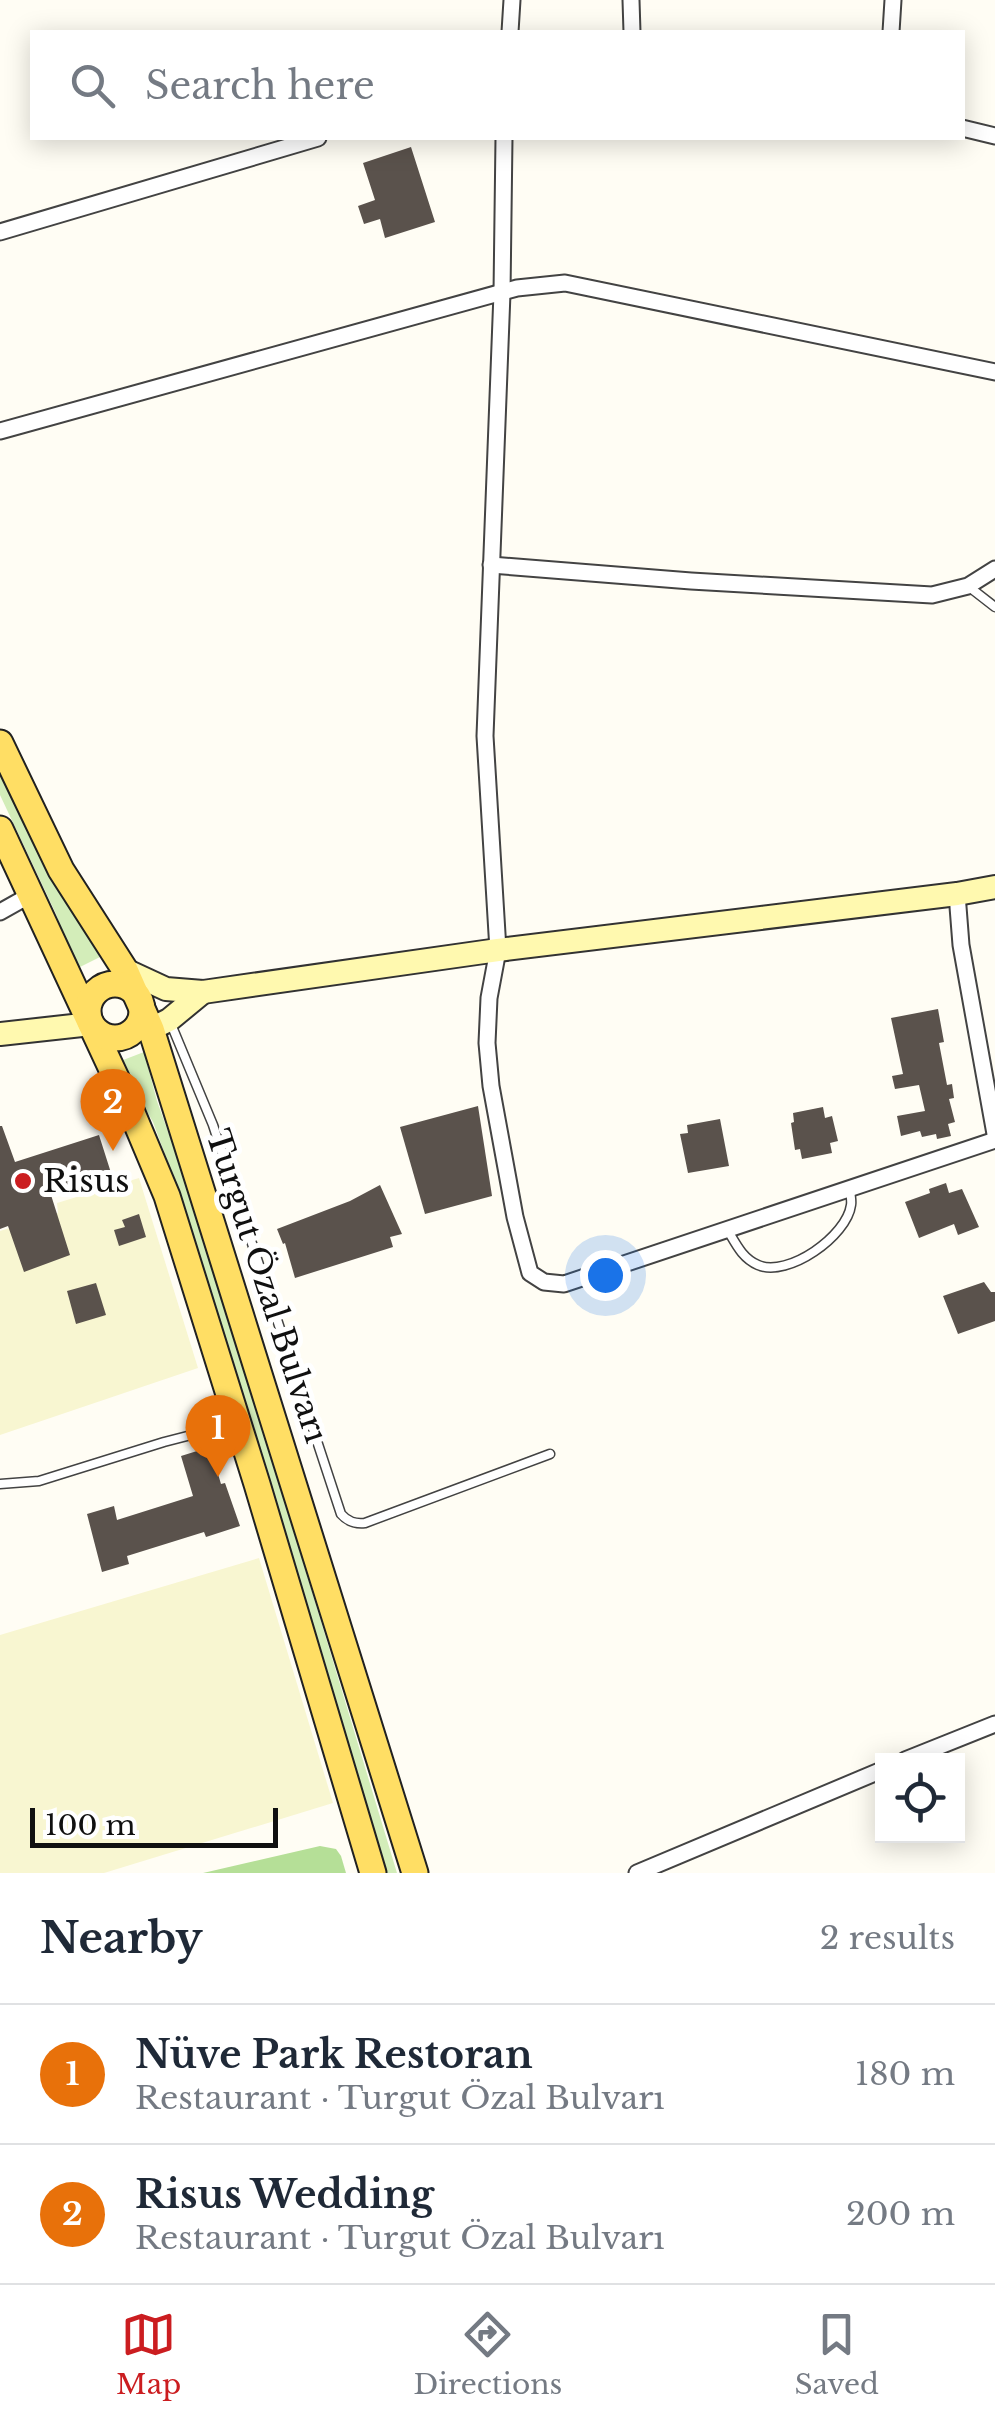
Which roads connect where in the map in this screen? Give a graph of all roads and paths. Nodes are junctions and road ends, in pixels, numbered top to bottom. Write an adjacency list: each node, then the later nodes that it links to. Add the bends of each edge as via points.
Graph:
1 (512, 0): 4 (street)
2 (631, 0): 5 (street)
3 (893, 0): 6 (street)
4 (510, 30)
5 (632, 30)
6 (891, 30)
7 (965, 129): 8 (street)
8 (995, 136)
9 (311, 140): 11 (street)
10 (504, 140): 12 (street)
11 (0, 232)
12 (502, 293): 13 (street, via 565,283); 14 (street); 15 (street)
13 (995, 372)
14 (0, 431)
15 (492, 566): 17 (street, via 914,594); 25 (street, via 485,736)
16 (995, 569): 17 (street)
17 (968, 586): 18 (lane)
18 (995, 607)
19 (0, 743): 26 (main road, Turgut Özal Bulvarı, via 62,870)
20 (0, 829): 22 (main road, Turgut Özal Bulvarı)
21 (995, 887): 23 (street)
22 (32, 894): 24 (street); 29 (main road, Turgut Özal Bulvarı)
23 (956, 894): 25 (street); 32 (street)
24 (0, 912)
25 (498, 950): 27 (street); 34 (street, via 488,1064 530,1273 564,1284)
26 (125, 970): 27 (street, via 166,988); 28 (main road, Turgut Özal Bulvarı)
27 (203, 992): 30 (street)
28 (140, 1002): 29 (main road, via 140,1020 121,1038 104,1036); 29 (main road, via 121,984 103,986 90,998); 30 (main road, Turgut Özal Bulvarı)
29 (91, 1024): 31 (street); 35 (main road, Turgut Özal Bulvarı, via 167,1196)
30 (160, 1024): 36 (lane, via 213,1125 341,1514 366,1522); 42 (main road, Turgut Özal Bulvarı)
31 (0, 1034)
32 (995, 1137): 33 (street)
33 (850, 1188): 34 (street); 34 (lane, via 851,1207 834,1234 810,1255 772,1269 742,1254)
34 (728, 1229)
35 (238, 1423): 37 (lane, via 38,1481); 41 (main road, Turgut Özal Bulvarı)
36 (550, 1454)
37 (0, 1484)
38 (995, 1724): 39 (street)
39 (922, 1753)
40 (875, 1773): 43 (street)
41 (373, 1873)
42 (416, 1873)
43 (637, 1873)

